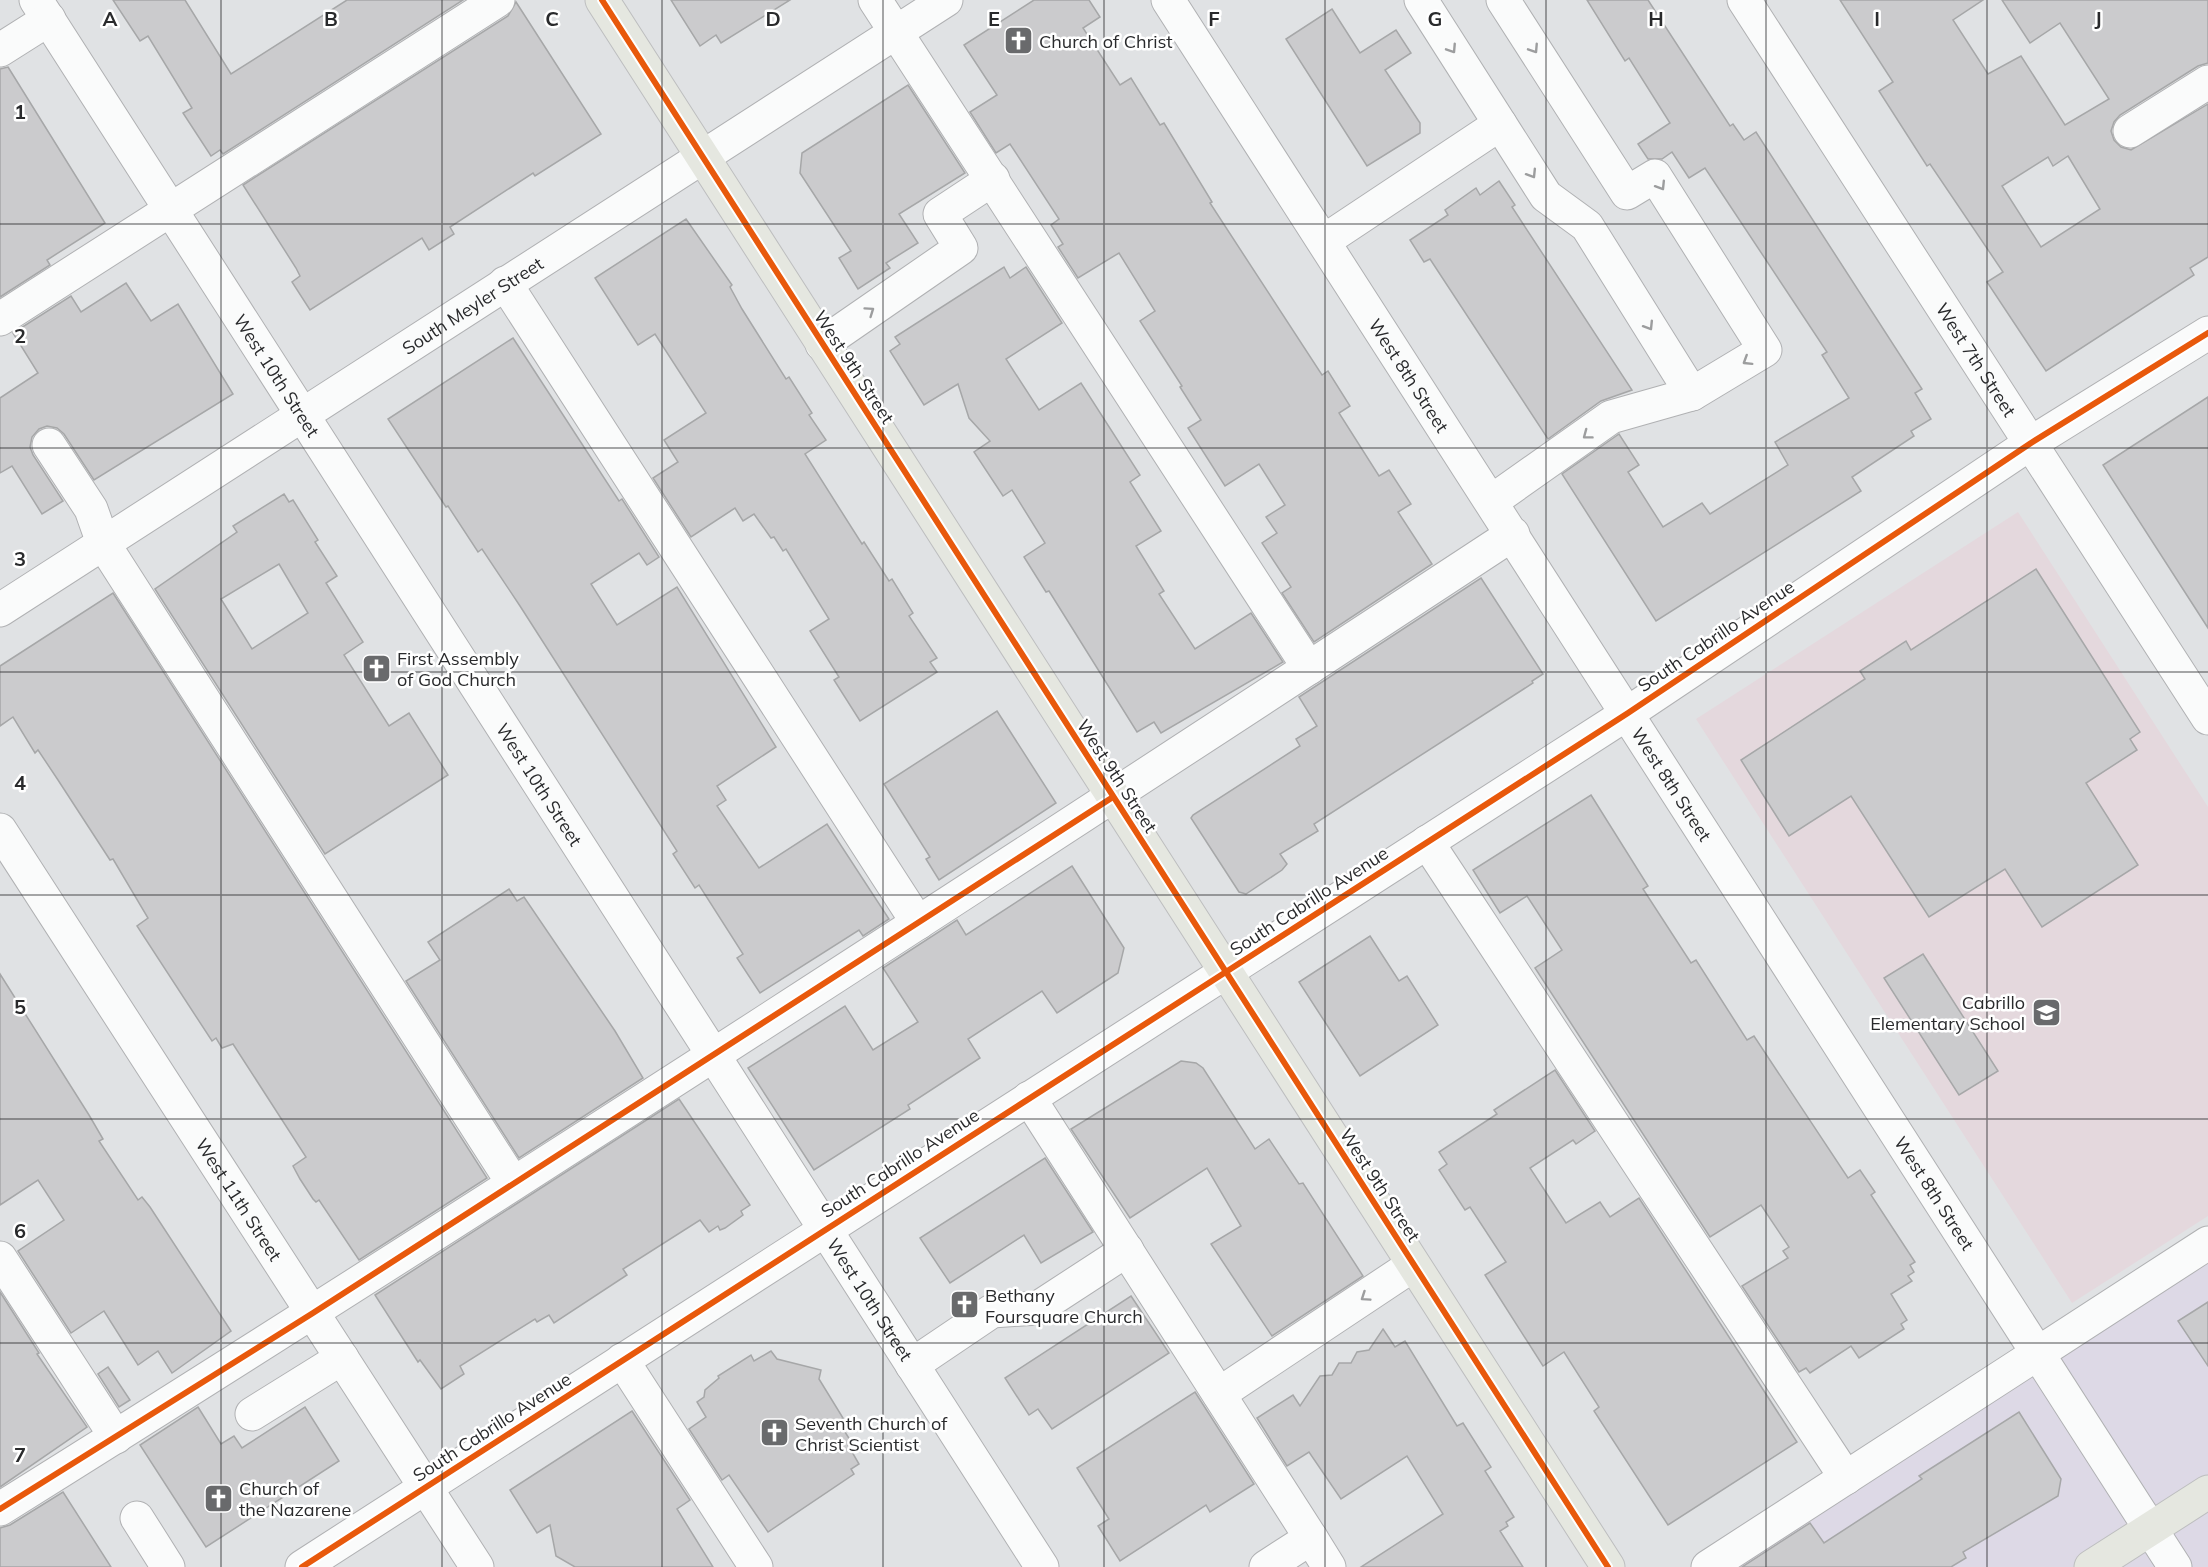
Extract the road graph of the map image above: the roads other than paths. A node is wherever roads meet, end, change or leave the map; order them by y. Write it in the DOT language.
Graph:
graph roads {
  1 [pos="498,0"];
  2 [pos="602,0"];
  3 [pos="875,0"];
  4 [pos="946,0"];
  5 [pos="1168,0"];
  6 [pos="1421,0"];
  7 [pos="1503,0"];
  8 [pos="1744,0"];
  9 [pos="42,9"];
  10 [pos="897,31"];
  11 [pos="0,50"];
  12 [pos="2208,82"];
  13 [pos="1500,124"];
  14 [pos="2130,131"];
  15 [pos="701,156"];
  16 [pos="993,179"];
  17 [pos="172,208"];
  18 [pos="1324,241"];
  19 [pos="505,283"];
  20 [pos="0,319"];
  21 [pos="2208,333"];
  22 [pos="822,344"];
  23 [pos="1692,394"];
  24 [pos="301,414"];
  25 [pos="2031,444"];
  26 [pos="49,445"];
  27 [pos="1492,501"];
  28 [pos="1513,534"];
  29 [pos="103,543"];
  30 [pos="0,610"];
  31 [pos="1309,668"];
  32 [pos="1628,713"];
  33 [pos="2208,718"];
  34 [pos="1113,797"];
  35 [pos="0,830"];
  36 [pos="1428,843"];
  37 [pos="918,923"];
  38 [pos="1226,973"];
  39 [pos="712,1055"];
  40 [pos="1029,1098"];
  41 [pos="513,1183"];
  42 [pos="824,1229"];
  43 [pos="2208,1243"];
  44 [pos="1127,1251"];
  45 [pos="0,1258"];
  46 [pos="1413,1265"];
  47 [pos="313,1313"];
  48 [pos="2038,1354"];
  49 [pos="342,1358"];
  50 [pos="622,1360"];
  51 [pos="912,1365"];
  52 [pos="1219,1394"];
  53 [pos="252,1414"];
  54 [pos="116,1437"];
  55 [pos="1846,1478"];
  56 [pos="426,1487"];
  57 [pos="2208,1492"];
  58 [pos="0,1509"];
  59 [pos="137,1518"];
  60 [pos="2151,1530"];
  61 [pos="1311,1538"];
  62 [pos="168,1567"];
  63 [pos="303,1567"];
  64 [pos="477,1567"];
  65 [pos="756,1567"];
  66 [pos="1042,1567"];
  67 [pos="1266,1567"];
  68 [pos="1329,1567"];
  69 [pos="1608,1567"];
  70 [pos="1708,1567"];
  71 [pos="2091,1567"];
  72 [pos="2175,1567"];
  1 -- 17 [label="street"];
  2 -- 15 [label="main road, West 9th Street"];
  3 -- 10 [label="street"];
  4 -- 10 [label="street, South Meyler Street"];
  5 -- 18 [label="street, West 8th Street"];
  6 -- 13 [label="street, one-way"];
  7 -- 23 [label="street, one-way"];
  8 -- 25 [label="street, West 7th Street"];
  9 -- 11 [label="street"];
  9 -- 17 [label="street, West 10th Street"];
  10 -- 15 [label="street, South Meyler Street"];
  10 -- 16 [label="street"];
  12 -- 14 [label="street"];
  13 -- 18 [label="street"];
  13 -- 23 [label="street, one-way"];
  15 -- 19 [label="street, South Meyler Street"];
  15 -- 22 [label="main road, West 9th Street"];
  22 -- 16 [label="street, one-way"];
  16 -- 31 [label="street"];
  17 -- 20 [label="street"];
  17 -- 24 [label="street, West 10th Street"];
  18 -- 27 [label="street, West 8th Street"];
  19 -- 24 [label="street, South Meyler Street"];
  19 -- 37 [label="street"];
  21 -- 25 [label="street, South Cabrillo Avenue"];
  22 -- 34 [label="main road, West 9th Street"];
  23 -- 27 [label="street, one-way"];
  24 -- 29 [label="street, South Meyler Street"];
  24 -- 39 [label="street, West 10th Street"];
  25 -- 32 [label="street, South Cabrillo Avenue"];
  25 -- 33 [label="street, West 7th Street"];
  26 -- 29 [label="street"];
  27 -- 28 [label="street, West 8th Street"];
  28 -- 31 [label="street"];
  28 -- 32 [label="street, West 8th Street"];
  29 -- 30 [label="street, South Meyler Street"];
  29 -- 41 [label="street"];
  31 -- 34 [label="street"];
  32 -- 36 [label="street, South Cabrillo Avenue"];
  32 -- 48 [label="street, West 8th Street"];
  34 -- 37 [label="street"];
  34 -- 38 [label="main road, West 9th Street"];
  35 -- 47 [label="street, West 11th Street"];
  36 -- 38 [label="street, South Cabrillo Avenue"];
  36 -- 55 [label="street"];
  37 -- 39 [label="street"];
  38 -- 40 [label="street, South Cabrillo Avenue"];
  38 -- 46 [label="main road, West 9th Street"];
  39 -- 41 [label="street"];
  39 -- 42 [label="street, West 10th Street"];
  40 -- 42 [label="street, South Cabrillo Avenue"];
  40 -- 44 [label="street"];
  41 -- 47 [label="street"];
  42 -- 50 [label="street, South Cabrillo Avenue"];
  42 -- 51 [label="street, West 10th Street"];
  43 -- 48 [label="street"];
  44 -- 51 [label="street"];
  44 -- 52 [label="street"];
  45 -- 54 [label="street"];
  46 -- 52 [label="street, one-way"];
  46 -- 69 [label="main road, West 9th Street"];
  47 -- 49 [label="street, West 11th Street"];
  47 -- 54 [label="street"];
  48 -- 55 [label="street"];
  48 -- 60 [label="street, West 8th Street"];
  49 -- 53 [label="street"];
  49 -- 56 [label="street, West 11th Street"];
  50 -- 56 [label="street, South Cabrillo Avenue"];
  50 -- 65 [label="street"];
  51 -- 66 [label="street, West 10th Street"];
  52 -- 61 [label="street"];
  54 -- 58 [label="street"];
  55 -- 70 [label="street"];
  56 -- 63 [label="street, South Cabrillo Avenue"];
  56 -- 64 [label="street, West 11th Street"];
  57 -- 60 [label="main road"];
  59 -- 62 [label="street"];
  60 -- 71 [label="main road"];
  60 -- 72 [label="street, West 8th Street"];
  61 -- 67 [label="street"];
  61 -- 68 [label="street"];
}
